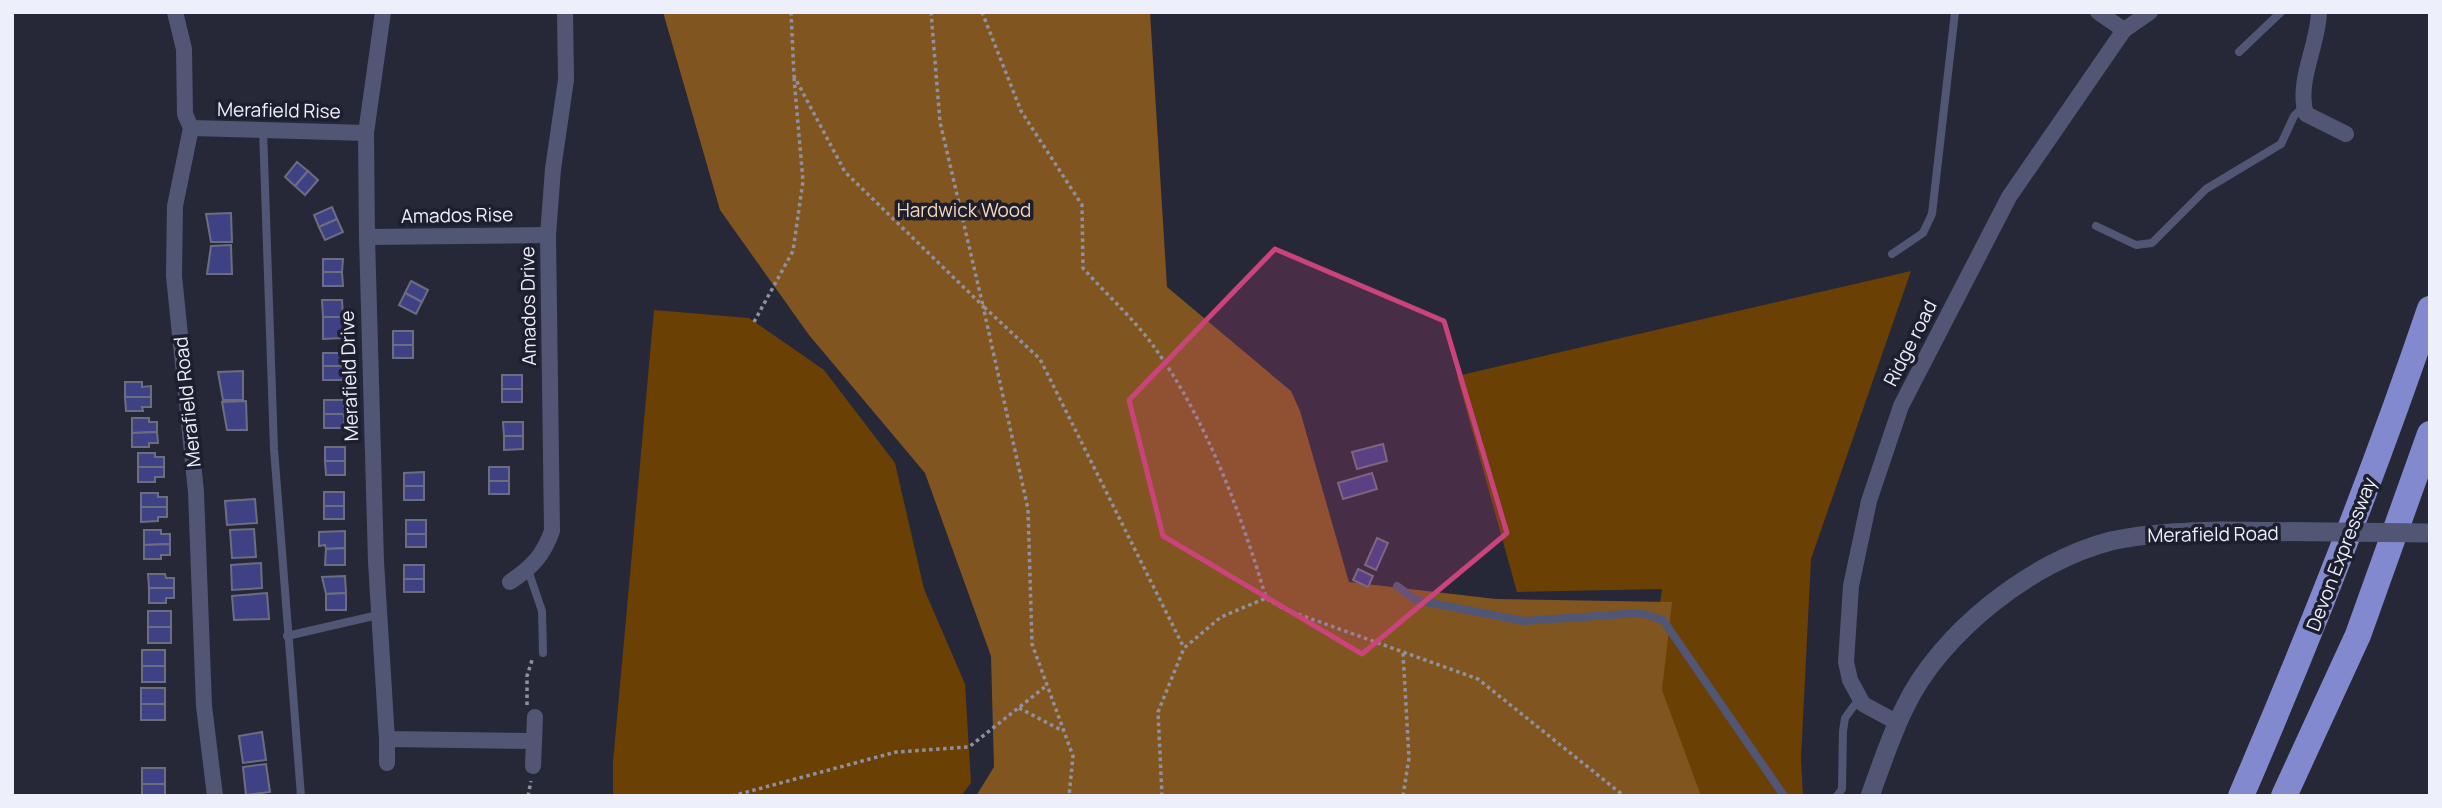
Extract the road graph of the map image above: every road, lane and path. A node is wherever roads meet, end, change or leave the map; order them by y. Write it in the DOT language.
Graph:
graph roads {
  1 [pos="175,12"];
  2 [pos="383,12"];
  3 [pos="565,12"];
  4 [pos="791,12"];
  5 [pos="931,12"];
  6 [pos="982,12"];
  7 [pos="1955,12"];
  8 [pos="2098,12"];
  9 [pos="2150,12"];
  10 [pos="2281,12"];
  11 [pos="2319,12"];
  12 [pos="2124,30"];
  13 [pos="2239,52"];
  14 [pos="793,76"];
  15 [pos="2304,106"];
  16 [pos="191,128"];
  17 [pos="263,130"];
  18 [pos="366,133"];
  19 [pos="2346,134"];
  20 [pos="2095,226"];
  21 [pos="548,235"];
  22 [pos="367,237"];
  23 [pos="1892,254"];
  24 [pos="983,306"];
  25 [pos="2430,309"];
  26 [pos="754,322"];
  27 [pos="2430,434"];
  28 [pos="2430,533"];
  29 [pos="528,570"];
  30 [pos="510,582"];
  31 [pos="1397,586"];
  32 [pos="1266,598"];
  33 [pos="378,615"];
  34 [pos="287,636"];
  35 [pos="1184,648"];
  36 [pos="542,653"];
  37 [pos="1404,653"];
  38 [pos="1046,686"];
  39 [pos="1859,699"];
  40 [pos="1019,708"];
  41 [pos="535,717"];
  42 [pos="1898,723"];
  43 [pos="1063,731"];
  44 [pos="387,739"];
  45 [pos="534,741"];
  46 [pos="387,763"];
  47 [pos="533,766"];
  48 [pos="215,796"];
  49 [pos="301,796"];
  50 [pos="732,796"];
  51 [pos="1069,796"];
  52 [pos="1162,796"];
  53 [pos="1403,796"];
  54 [pos="1624,796"];
  55 [pos="1784,796"];
  56 [pos="1838,796"];
  57 [pos="1870,796"];
  58 [pos="2241,796"];
  59 [pos="2284,796"];
  1 -- 16 [label="street, Merafield Road"];
  2 -- 18 [label="street, Merafield Drive"];
  3 -- 21 [label="street, Amados Drive"];
  4 -- 14 [label="path"];
  5 -- 24 [label="path"];
  6 -- 32 [label="path"];
  7 -- 23 [label="lane"];
  8 -- 12 [label="street"];
  9 -- 12 [label="street, Ridge road"];
  10 -- 13 [label="lane"];
  11 -- 15 [label="street"];
  12 -- 39 [label="street, Ridge road"];
  14 -- 24 [label="path"];
  14 -- 26 [label="path"];
  15 -- 19 [label="street"];
  15 -- 20 [label="lane"];
  16 -- 17 [label="street, Merafield Rise"];
  16 -- 48 [label="street, Merafield Road"];
  17 -- 18 [label="street, Merafield Rise"];
  17 -- 34 [label="lane"];
  18 -- 22 [label="street, Merafield Drive"];
  21 -- 22 [label="street, Amados Rise"];
  21 -- 29 [label="street, Amados Drive"];
  22 -- 33 [label="street, Merafield Drive"];
  24 -- 35 [label="path"];
  24 -- 38 [label="path"];
  25 -- 58 [label="highway, Devon Expressway"];
  27 -- 59 [label="highway"];
  28 -- 42 [label="street, Merafield Road, bridge"];
  29 -- 30 [label="street, Amados Drive"];
  29 -- 36 [label="lane"];
  31 -- 55 [label="lane"];
  32 -- 35 [label="path"];
  32 -- 37 [label="path"];
  33 -- 34 [label="lane"];
  33 -- 44 [label="street, Merafield Drive"];
  34 -- 49 [label="lane"];
  35 -- 52 [label="path"];
  37 -- 53 [label="path"];
  37 -- 54 [label="path"];
  38 -- 40 [label="path"];
  38 -- 43 [label="path"];
  39 -- 42 [label="street"];
  39 -- 56 [label="lane"];
  40 -- 43 [label="path"];
  40 -- 50 [label="path"];
  41 -- 45 [label="street"];
  42 -- 57 [label="street, Merafield Road"];
  43 -- 51 [label="path"];
  44 -- 45 [label="street"];
  44 -- 46 [label="street, Merafield Drive"];
  45 -- 47 [label="street"];
}
